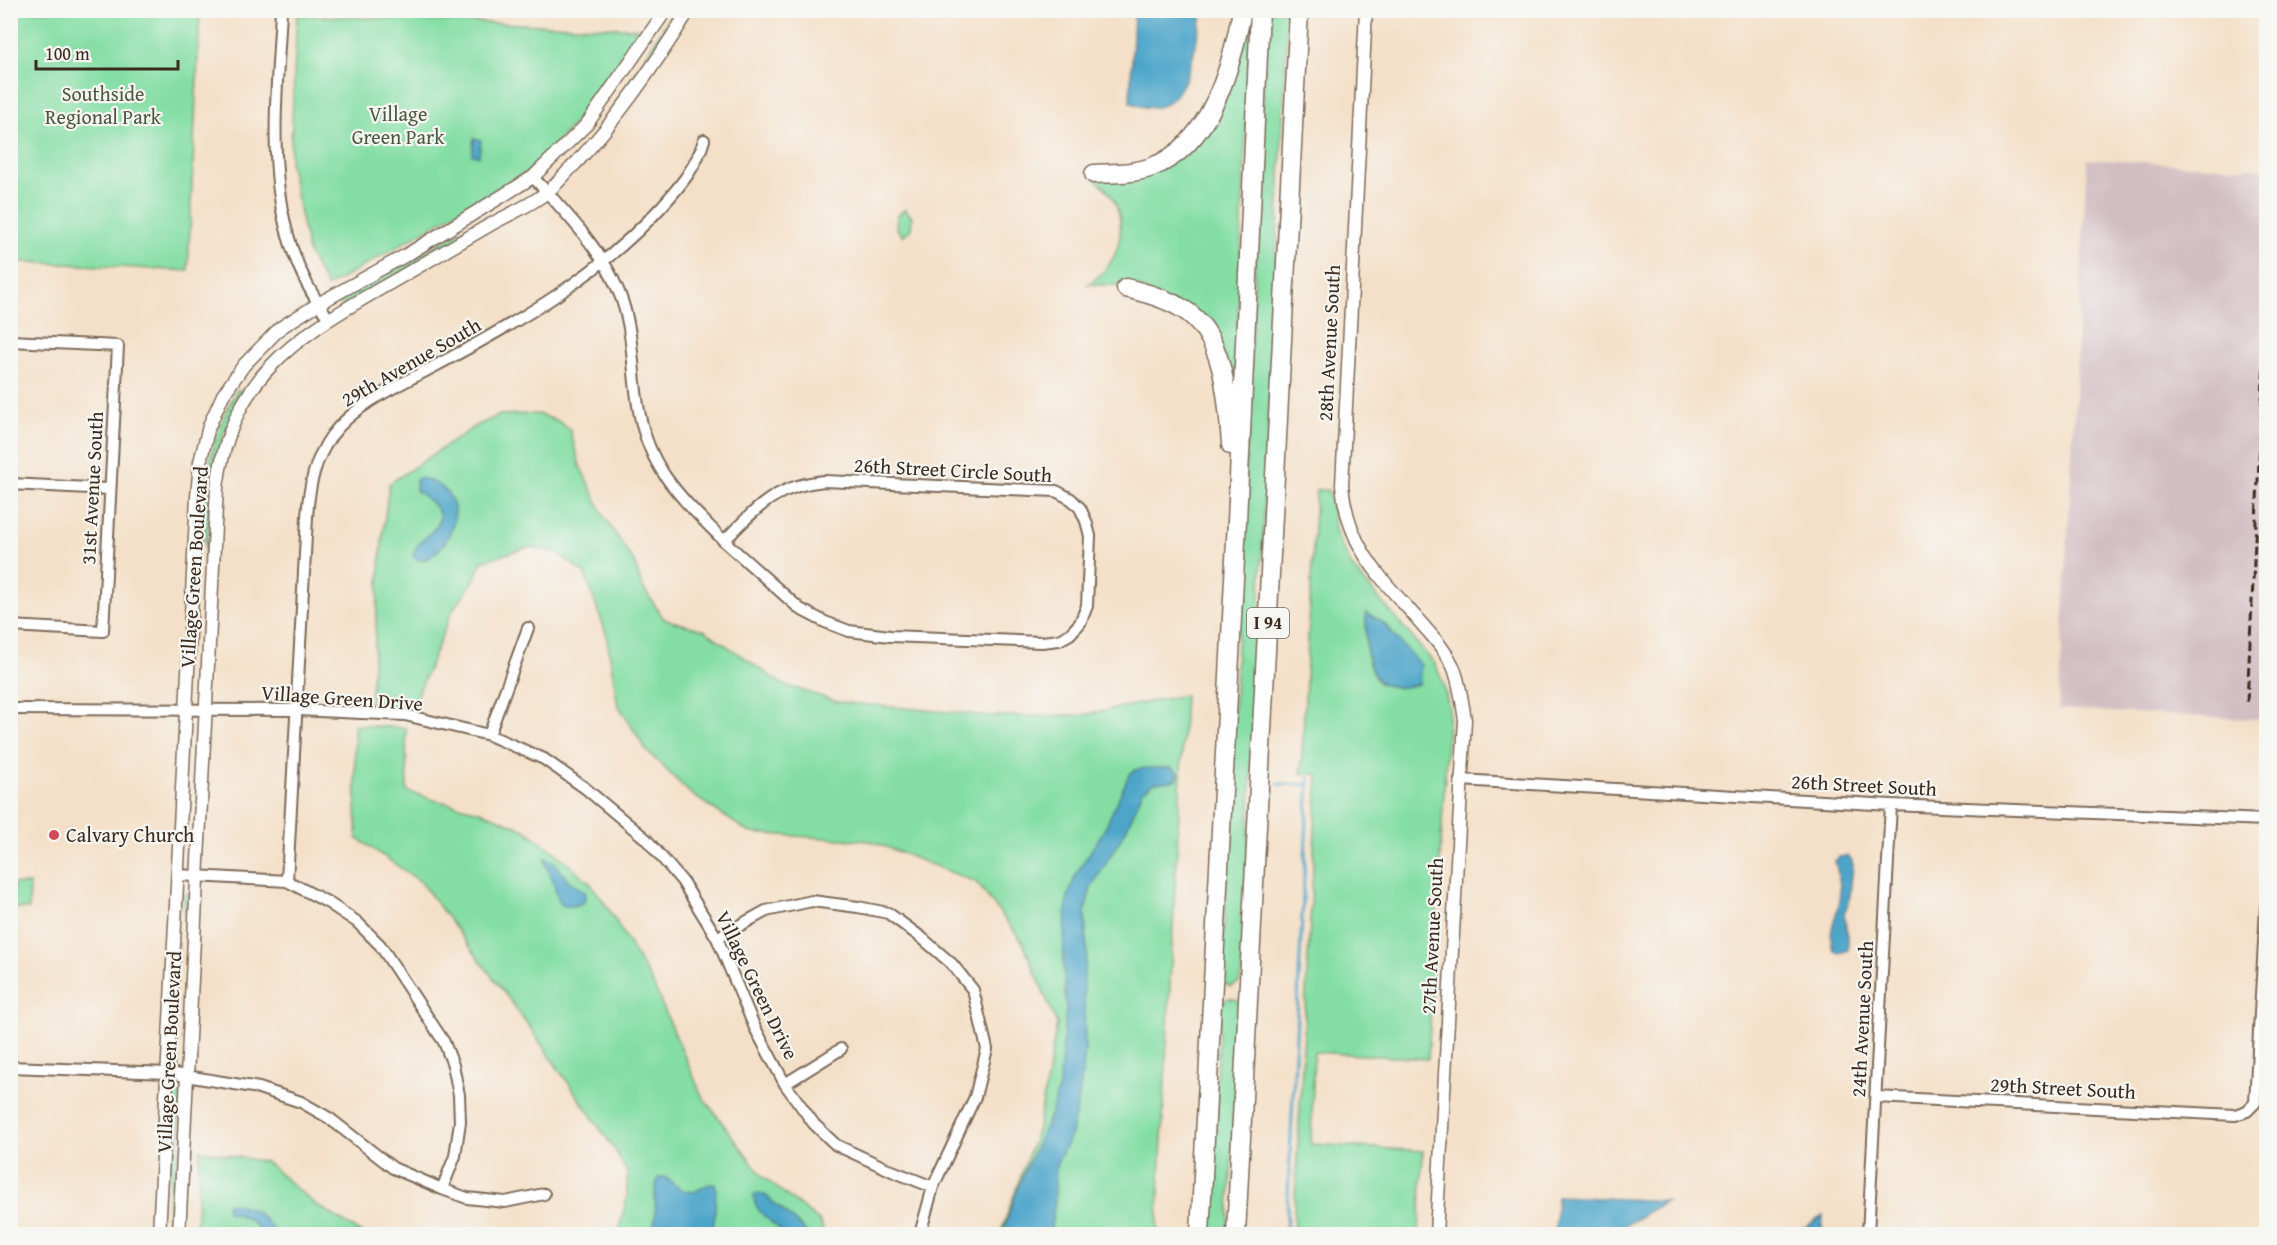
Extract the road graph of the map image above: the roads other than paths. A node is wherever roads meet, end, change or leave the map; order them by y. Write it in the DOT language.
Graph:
graph roads {
  1 [pos="281,10"];
  2 [pos="666,10"];
  3 [pos="689,10"];
  4 [pos="1242,10"];
  5 [pos="1260,10"];
  6 [pos="1299,10"];
  7 [pos="1366,10"];
  8 [pos="704,140"];
  9 [pos="1094,174"];
  10 [pos="533,177"];
  11 [pos="547,193"];
  12 [pos="603,261"];
  13 [pos="1126,288"];
  14 [pos="318,304"];
  15 [pos="329,319"];
  16 [pos="10,340"];
  17 [pos="10,484"];
  18 [pos="109,489"];
  19 [pos="1237,521"];
  20 [pos="724,541"];
  21 [pos="10,626"];
  22 [pos="528,628"];
  23 [pos="1441,645"];
  24 [pos="10,709"];
  25 [pos="185,709"];
  26 [pos="205,710"];
  27 [pos="297,710"];
  28 [pos="489,735"];
  29 [pos="1460,780"];
  30 [pos="1891,805"];
  31 [pos="2266,820"];
  32 [pos="177,875"];
  33 [pos="198,876"];
  34 [pos="287,881"];
  35 [pos="2266,907"];
  36 [pos="717,938"];
  37 [pos="2264,998"];
  38 [pos="841,1049"];
  39 [pos="10,1067"];
  40 [pos="168,1073"];
  41 [pos="187,1075"];
  42 [pos="785,1084"];
  43 [pos="1876,1097"];
  44 [pos="933,1187"];
  45 [pos="442,1190"];
  46 [pos="544,1194"];
  47 [pos="159,1234"];
  48 [pos="179,1234"];
  49 [pos="920,1234"];
  50 [pos="1200,1234"];
  51 [pos="1236,1234"];
  52 [pos="1436,1234"];
  53 [pos="1869,1234"];
  1 -- 14 [label="street"];
  2 -- 10 [label="street, Village Green Boulevard"];
  3 -- 11 [label="street, Village Green Boulevard"];
  4 -- 9 [label="highway"];
  5 -- 19 [label="highway, I 94"];
  6 -- 51 [label="highway, I 94"];
  7 -- 23 [label="street, 28th Avenue South"];
  8 -- 12 [label="street, 29th Avenue South"];
  10 -- 11 [label="street, 26th Street Circle South"];
  10 -- 14 [label="street, Village Green Boulevard"];
  11 -- 12 [label="street, 26th Street Circle South"];
  11 -- 15 [label="street, Village Green Boulevard"];
  12 -- 20 [label="street, 26th Street Circle South"];
  12 -- 27 [label="street, 29th Avenue South"];
  13 -- 19 [label="highway"];
  14 -- 15 [label="street"];
  14 -- 25 [label="street, Village Green Boulevard"];
  15 -- 26 [label="street, Village Green Boulevard"];
  16 -- 18 [label="street, 31st Avenue South"];
  17 -- 18 [label="street"];
  18 -- 21 [label="street, 31st Avenue South"];
  19 -- 50 [label="highway, I 94"];
  20 -- 20 [label="street, 26th Street Circle South"];
  22 -- 28 [label="street"];
  23 -- 29 [label="street, 27th Avenue South"];
  24 -- 25 [label="street, Village Green Drive"];
  25 -- 26 [label="street, Village Green Drive"];
  25 -- 32 [label="street, Village Green Boulevard"];
  26 -- 27 [label="street, Village Green Drive"];
  26 -- 33 [label="street, Village Green Boulevard"];
  27 -- 28 [label="street, Village Green Drive"];
  27 -- 34 [label="street, 29th Avenue South"];
  28 -- 36 [label="street, Village Green Drive"];
  29 -- 30 [label="street, 26th Street South"];
  29 -- 52 [label="street, 27th Avenue South"];
  30 -- 31 [label="street, 26th Street South"];
  30 -- 43 [label="street, 24th Avenue South"];
  32 -- 33 [label="street"];
  32 -- 40 [label="street, Village Green Boulevard"];
  33 -- 34 [label="street"];
  33 -- 41 [label="street, Village Green Boulevard"];
  34 -- 45 [label="street"];
  35 -- 37 [label="street"];
  36 -- 42 [label="street, Village Green Drive"];
  36 -- 44 [label="street"];
  37 -- 43 [label="street, 29th Street South"];
  38 -- 42 [label="street, Village Green Drive"];
  39 -- 40 [label="street"];
  40 -- 41 [label="street"];
  40 -- 47 [label="street, Village Green Boulevard"];
  41 -- 45 [label="street"];
  41 -- 48 [label="street, Village Green Boulevard"];
  42 -- 44 [label="street, Village Green Drive"];
  43 -- 53 [label="street, 24th Avenue South"];
  44 -- 49 [label="street"];
  45 -- 46 [label="street"];
}
